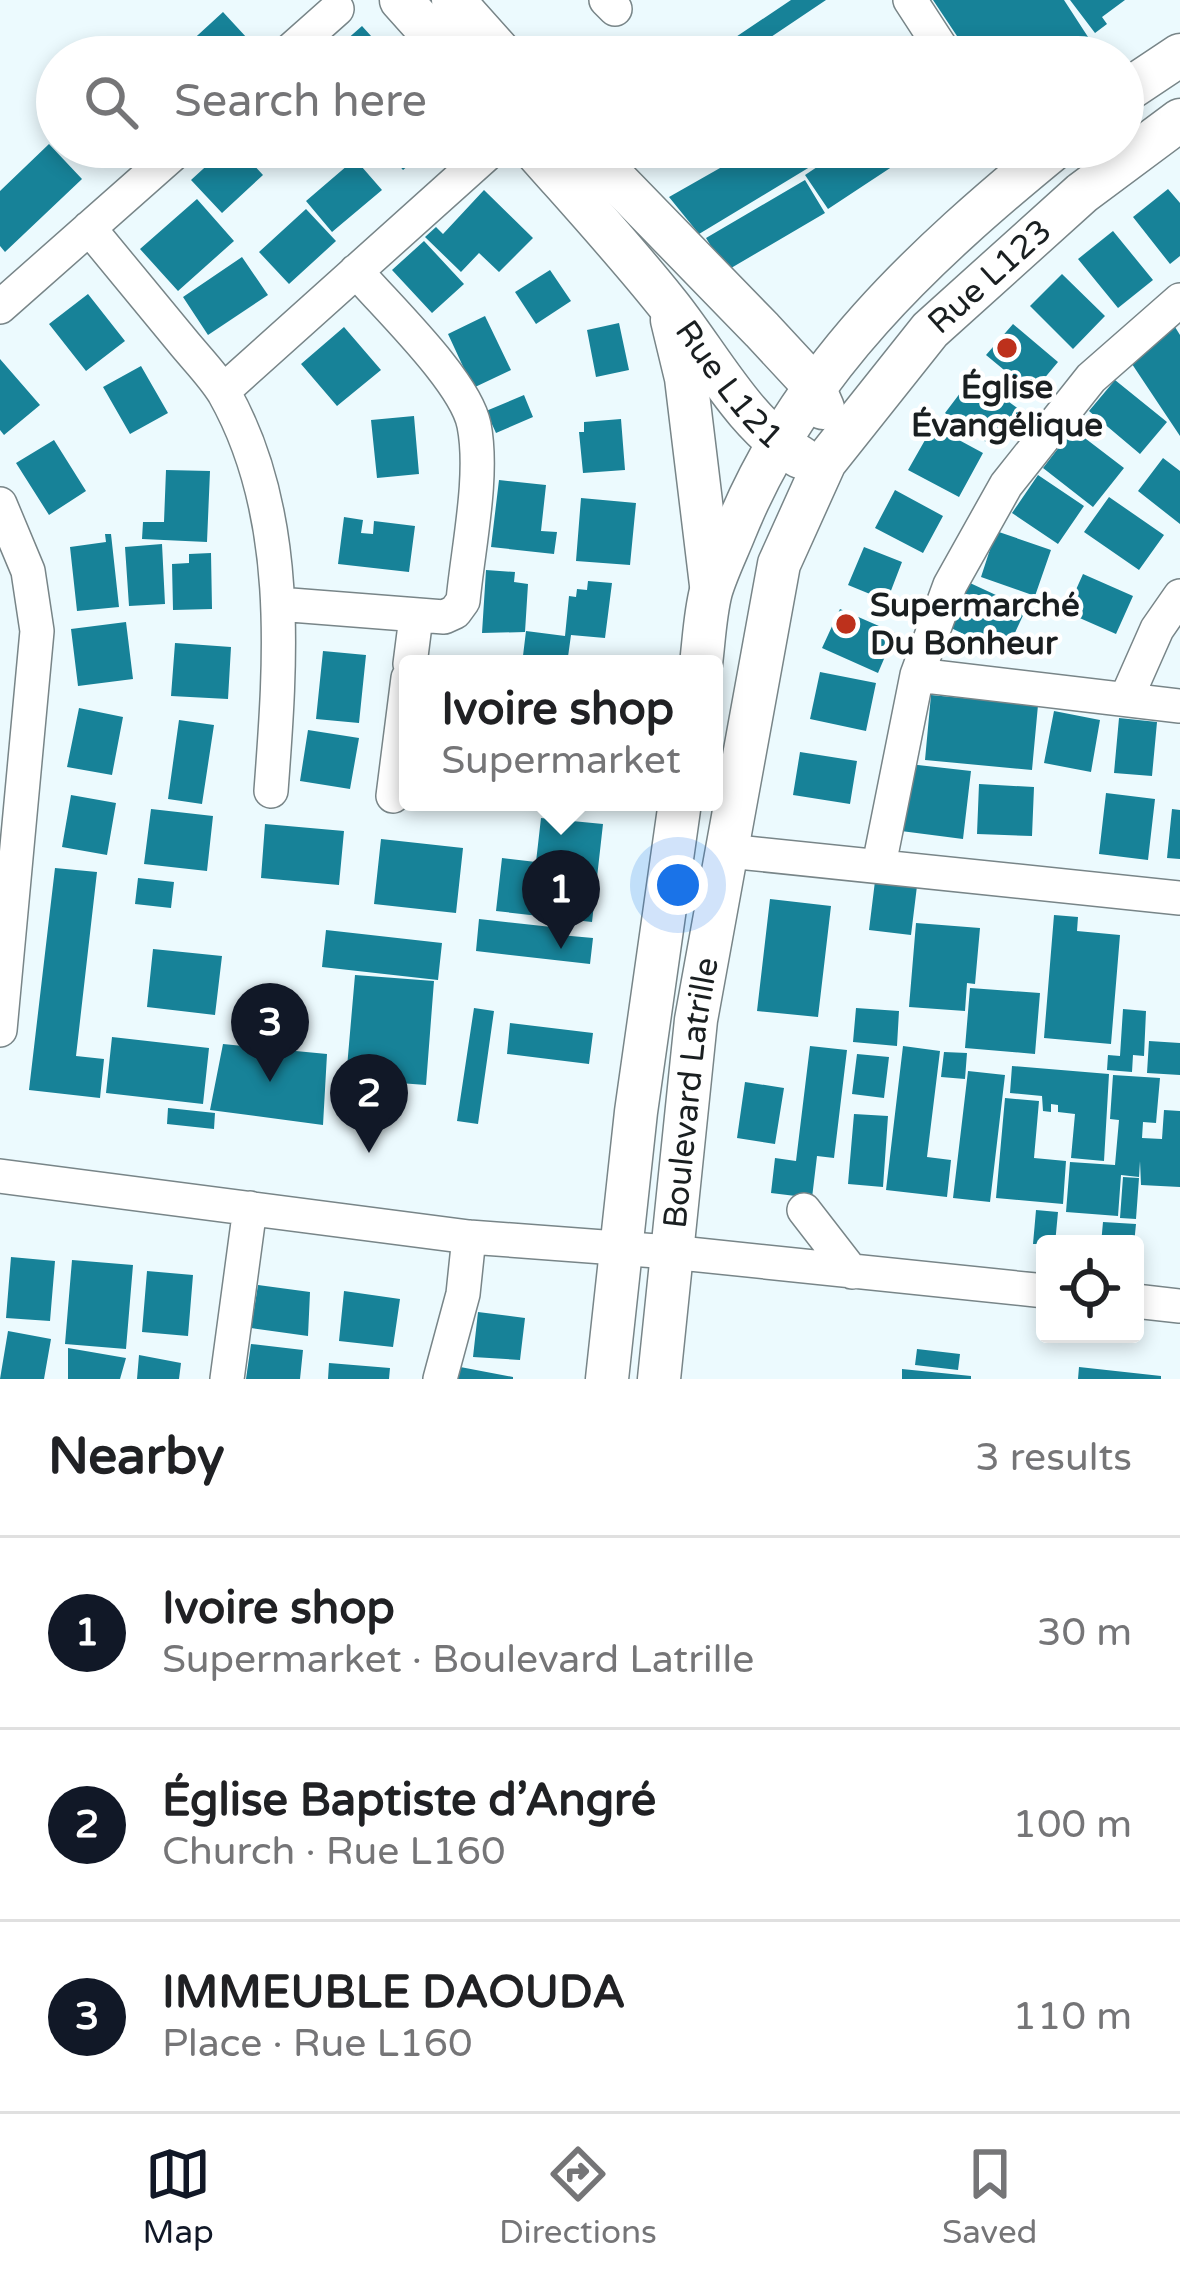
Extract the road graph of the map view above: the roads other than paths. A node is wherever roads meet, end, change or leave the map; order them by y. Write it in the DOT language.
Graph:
graph roads {
  1 [pos="401,0"];
  2 [pos="453,0"];
  3 [pos="910,0"];
  4 [pos="337,9"];
  5 [pos="307,36"];
  6 [pos="433,36"];
  7 [pos="485,36"];
  8 [pos="933,36"];
  9 [pos="1180,55"];
  10 [pos="1144,79"];
  11 [pos="1180,120"];
  12 [pos="1144,147"];
  13 [pos="157,168"];
  14 [pos="471,168"];
  15 [pos="550,168"];
  16 [pos="603,168"];
  17 [pos="1017,168"];
  18 [pos="1116,168"];
  19 [pos="89,228"];
  20 [pos="356,271"];
  21 [pos="1180,300"];
  22 [pos="666,302"];
  23 [pos="0,307"];
  24 [pos="813,386"];
  25 [pos="223,391"];
  26 [pos="776,444"];
  27 [pos="825,462"];
  28 [pos="0,504"];
  29 [pos="712,590"];
  30 [pos="1180,596"];
  31 [pos="278,604"];
  32 [pos="416,616"];
  33 [pos="411,655"];
  34 [pos="701,655"];
  35 [pos="917,675"];
  36 [pos="1126,699"];
  37 [pos="1180,706"];
  38 [pos="399,749"];
  39 [pos="271,791"];
  40 [pos="393,796"];
  41 [pos="679,811"];
  42 [pos="728,851"];
  43 [pos="879,865"];
  44 [pos="1180,898"];
  45 [pos="0,1030"];
  46 [pos="0,1176"];
  47 [pos="250,1208"];
  48 [pos="804,1210"];
  49 [pos="470,1237"];
  50 [pos="624,1250"];
  51 [pos="670,1252"];
  52 [pos="852,1272"];
  53 [pos="1036,1290"];
  54 [pos="1144,1302"];
  55 [pos="1180,1306"];
  56 [pos="227,1379"];
  57 [pos="440,1379"];
  58 [pos="607,1379"];
  59 [pos="659,1379"];
  1 -- 6 [label="main road"];
  2 -- 7 [label="main road"];
  3 -- 8 [label="street"];
  4 -- 5 [label="street"];
  9 -- 10 [label="main road"];
  11 -- 12 [label="main road, Rue L123"];
  13 -- 19 [label="street"];
  14 -- 20 [label="street"];
  15 -- 22 [label="main road, Rue L121"];
  16 -- 24 [label="main road, Rue L121"];
  17 -- 24 [label="main road, Rue L123"];
  18 -- 27 [label="main road, Rue L123"];
  19 -- 23 [label="street"];
  19 -- 25 [label="street"];
  20 -- 25 [label="street"];
  20 -- 32 [label="street"];
  21 -- 35 [label="street"];
  22 -- 26 [label="main road, Rue L121"];
  22 -- 29 [label="main road"];
  24 -- 26 [label="main road"];
  24 -- 27 [label="main road, Rue L121"];
  25 -- 31 [label="street"];
  26 -- 27 [label="main road, Rue L121"];
  26 -- 29 [label="main road"];
  27 -- 42 [label="main road, Boulevard Latrille"];
  28 -- 45 [label="street"];
  29 -- 34 [label="main road"];
  30 -- 36 [label="street"];
  31 -- 32 [label="street"];
  31 -- 39 [label="street"];
  32 -- 33 [label="street"];
  35 -- 36 [label="street"];
  35 -- 43 [label="street"];
  36 -- 37 [label="street"];
  38 -- 40 [label="street"];
  41 -- 50 [label="main road, Boulevard Latrille"];
  42 -- 43 [label="street"];
  42 -- 51 [label="main road, Boulevard Latrille"];
  43 -- 44 [label="street"];
  46 -- 47 [label="street"];
  47 -- 49 [label="street"];
  47 -- 56 [label="street"];
  48 -- 52 [label="street"];
  49 -- 50 [label="street"];
  49 -- 57 [label="street"];
  50 -- 51 [label="street"];
  50 -- 58 [label="main road, Boulevard Latrille"];
  51 -- 52 [label="street"];
  51 -- 59 [label="main road, Boulevard Latrille"];
  52 -- 53 [label="street"];
  54 -- 55 [label="street"];
}
